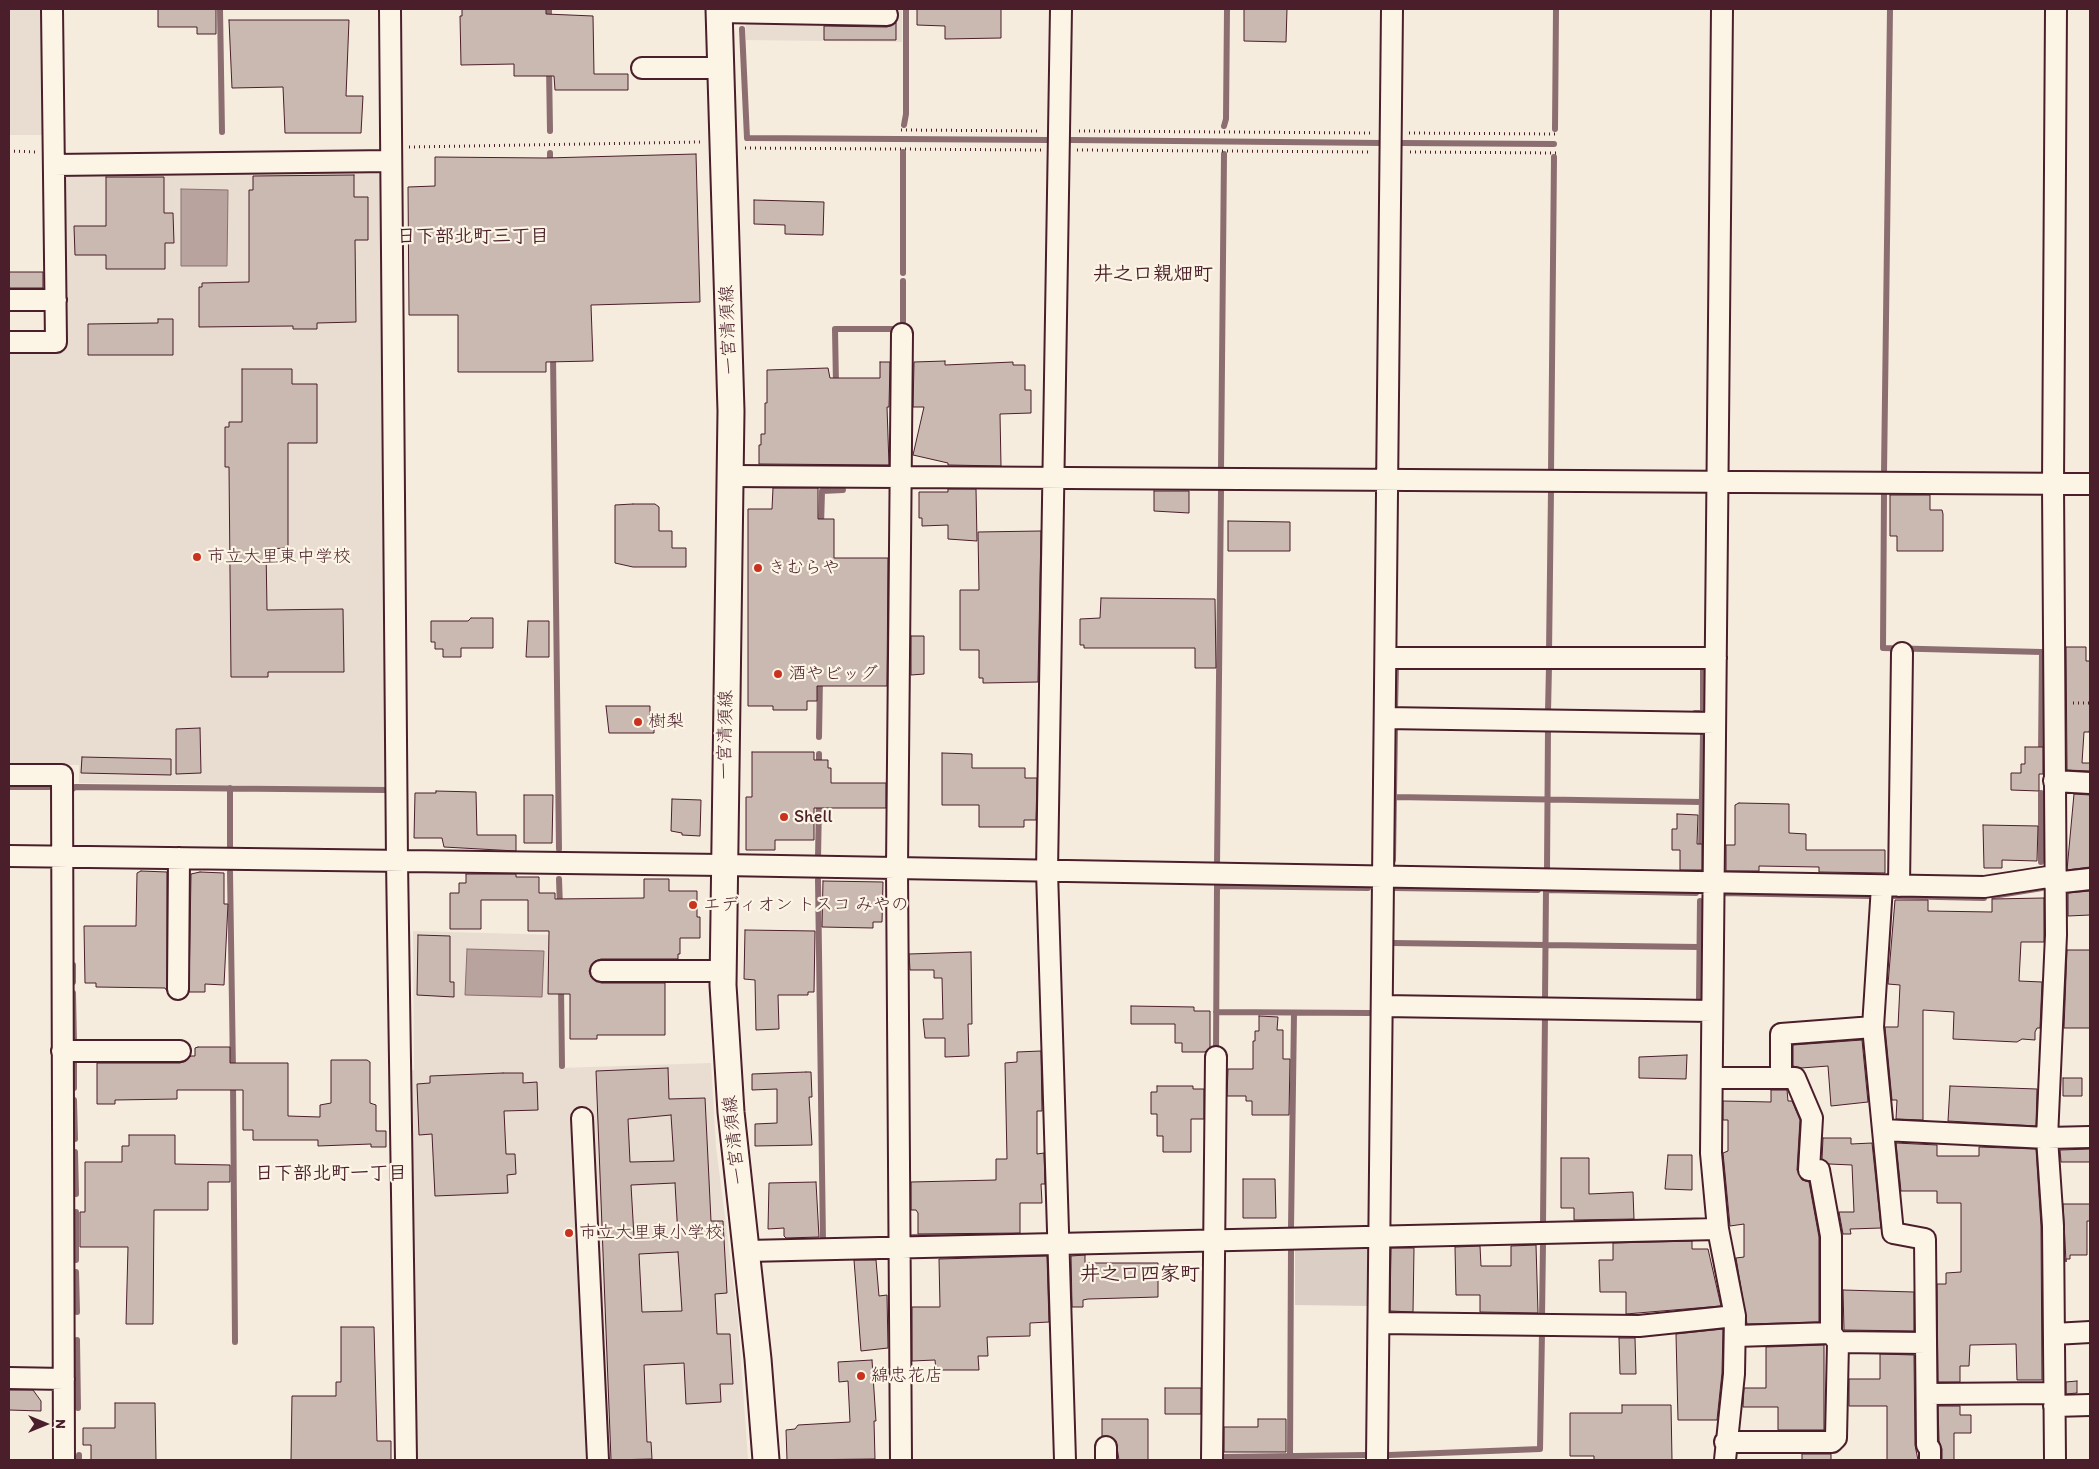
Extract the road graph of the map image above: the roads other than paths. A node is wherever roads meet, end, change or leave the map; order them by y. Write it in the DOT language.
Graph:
graph roads {
  1 [pos="52,9"];
  2 [pos="390,9"];
  3 [pos="1061,9"];
  4 [pos="1392,9"];
  5 [pos="1722,9"];
  6 [pos="2056,9"];
  7 [pos="719,11"];
  8 [pos="886,15"];
  9 [pos="642,68"];
  10 [pos="721,68"];
  11 [pos="391,154"];
  12 [pos="54,160"];
  13 [pos="9,300"];
  14 [pos="56,300"];
  15 [pos="902,334"];
  16 [pos="9,342"];
  17 [pos="730,476"];
  18 [pos="901,477"];
  19 [pos="1054,478"];
  20 [pos="1388,480"];
  21 [pos="1718,482"];
  22 [pos="2054,484"];
  23 [pos="2090,484"];
  24 [pos="1902,653"];
  25 [pos="1386,658"];
  26 [pos="1716,658"];
  27 [pos="1385,718"];
  28 [pos="1716,723"];
  29 [pos="9,774"];
  30 [pos="2054,781"];
  31 [pos="2090,783"];
  32 [pos="9,856"];
  33 [pos="61,857"];
  34 [pos="179,858"];
  35 [pos="397,861"];
  36 [pos="723,865"];
  37 [pos="897,868"];
  38 [pos="1047,871"];
  39 [pos="1384,877"];
  40 [pos="2090,879"];
  41 [pos="2054,880"];
  42 [pos="1714,884"];
  43 [pos="1891,886"];
  44 [pos="601,971"];
  45 [pos="723,971"];
  46 [pos="178,989"];
  47 [pos="1382,1006"];
  48 [pos="1712,1011"];
  49 [pos="1873,1027"];
  50 [pos="62,1051"];
  51 [pos="180,1051"];
  52 [pos="1216,1057"];
  53 [pos="1712,1078"];
  54 [pos="1781,1078"];
  55 [pos="582,1118"];
  56 [pos="1883,1130"];
  57 [pos="2047,1138"];
  58 [pos="2090,1138"];
  59 [pos="1718,1229"];
  60 [pos="1380,1237"];
  61 [pos="1214,1241"];
  62 [pos="1058,1244"];
  63 [pos="901,1248"];
  64 [pos="747,1251"];
  65 [pos="1379,1323"];
  66 [pos="1736,1326"];
  67 [pos="2090,1332"];
  68 [pos="2054,1334"];
  69 [pos="1835,1338"];
  70 [pos="1926,1343"];
  71 [pos="9,1378"];
  72 [pos="64,1379"];
  73 [pos="1927,1394"];
  74 [pos="2054,1400"];
  75 [pos="2090,1405"];
  76 [pos="1725,1451"];
  77 [pos="64,1460"];
  78 [pos="406,1460"];
  79 [pos="598,1460"];
  80 [pos="766,1460"];
  81 [pos="901,1460"];
  82 [pos="1065,1460"];
  83 [pos="1212,1460"];
  84 [pos="1378,1460"];
  85 [pos="1930,1460"];
  86 [pos="2055,1460"];
  1 -- 12 [label="street"];
  2 -- 11 [label="street"];
  3 -- 19 [label="street"];
  4 -- 20 [label="street"];
  5 -- 21 [label="street"];
  6 -- 22 [label="street"];
  7 -- 8 [label="street"];
  7 -- 10 [label="main road, 一宮清須線"];
  9 -- 10 [label="street"];
  10 -- 17 [label="main road, 一宮清須線"];
  11 -- 12 [label="street"];
  11 -- 35 [label="street"];
  12 -- 14 [label="street"];
  13 -- 14 [label="street"];
  14 -- 16 [label="street"];
  15 -- 18 [label="street"];
  17 -- 18 [label="street"];
  17 -- 36 [label="main road, 一宮清須線"];
  18 -- 19 [label="street"];
  18 -- 37 [label="street"];
  19 -- 20 [label="street"];
  19 -- 38 [label="street"];
  20 -- 21 [label="street"];
  20 -- 25 [label="street"];
  21 -- 22 [label="street"];
  21 -- 26 [label="street"];
  22 -- 23 [label="street"];
  22 -- 30 [label="street"];
  24 -- 43 [label="street"];
  25 -- 26 [label="street"];
  25 -- 27 [label="street"];
  26 -- 28 [label="street"];
  27 -- 28 [label="street"];
  27 -- 39 [label="street"];
  28 -- 42 [label="street"];
  29 -- 33 [label="street"];
  30 -- 31 [label="street"];
  30 -- 41 [label="street"];
  32 -- 33 [label="street"];
  33 -- 34 [label="street"];
  33 -- 50 [label="street"];
  34 -- 35 [label="street"];
  34 -- 46 [label="street"];
  35 -- 36 [label="street"];
  35 -- 78 [label="street"];
  36 -- 37 [label="street"];
  36 -- 45 [label="main road, 一宮清須線"];
  37 -- 38 [label="street"];
  37 -- 63 [label="street"];
  38 -- 39 [label="street"];
  38 -- 62 [label="street"];
  39 -- 42 [label="street"];
  39 -- 47 [label="street"];
  40 -- 41 [label="street"];
  41 -- 43 [label="street"];
  41 -- 57 [label="street"];
  42 -- 43 [label="street"];
  42 -- 48 [label="street"];
  43 -- 49 [label="street"];
  44 -- 45 [label="street"];
  45 -- 64 [label="main road, 一宮清須線"];
  47 -- 48 [label="street"];
  47 -- 60 [label="street"];
  48 -- 53 [label="street"];
  49 -- 54 [label="street"];
  49 -- 56 [label="street"];
  50 -- 51 [label="street"];
  50 -- 72 [label="street"];
  52 -- 61 [label="street"];
  53 -- 54 [label="street"];
  53 -- 59 [label="street"];
  54 -- 69 [label="street"];
  55 -- 79 [label="street"];
  56 -- 57 [label="street"];
  56 -- 70 [label="street"];
  57 -- 58 [label="street"];
  57 -- 68 [label="street"];
  59 -- 60 [label="street"];
  59 -- 66 [label="street"];
  60 -- 61 [label="street"];
  60 -- 65 [label="street"];
  61 -- 62 [label="street"];
  61 -- 83 [label="street"];
  62 -- 63 [label="street"];
  62 -- 82 [label="street"];
  63 -- 64 [label="street"];
  63 -- 81 [label="street"];
  64 -- 80 [label="main road, 一宮清須線"];
  65 -- 66 [label="street"];
  65 -- 84 [label="street"];
  66 -- 69 [label="street"];
  66 -- 76 [label="street"];
  67 -- 68 [label="street"];
  68 -- 74 [label="street"];
  69 -- 70 [label="street"];
  69 -- 76 [label="street"];
  70 -- 73 [label="street"];
  71 -- 72 [label="street"];
  72 -- 77 [label="street"];
  73 -- 74 [label="street"];
  73 -- 85 [label="street"];
  74 -- 75 [label="street"];
  74 -- 86 [label="street"];
}
